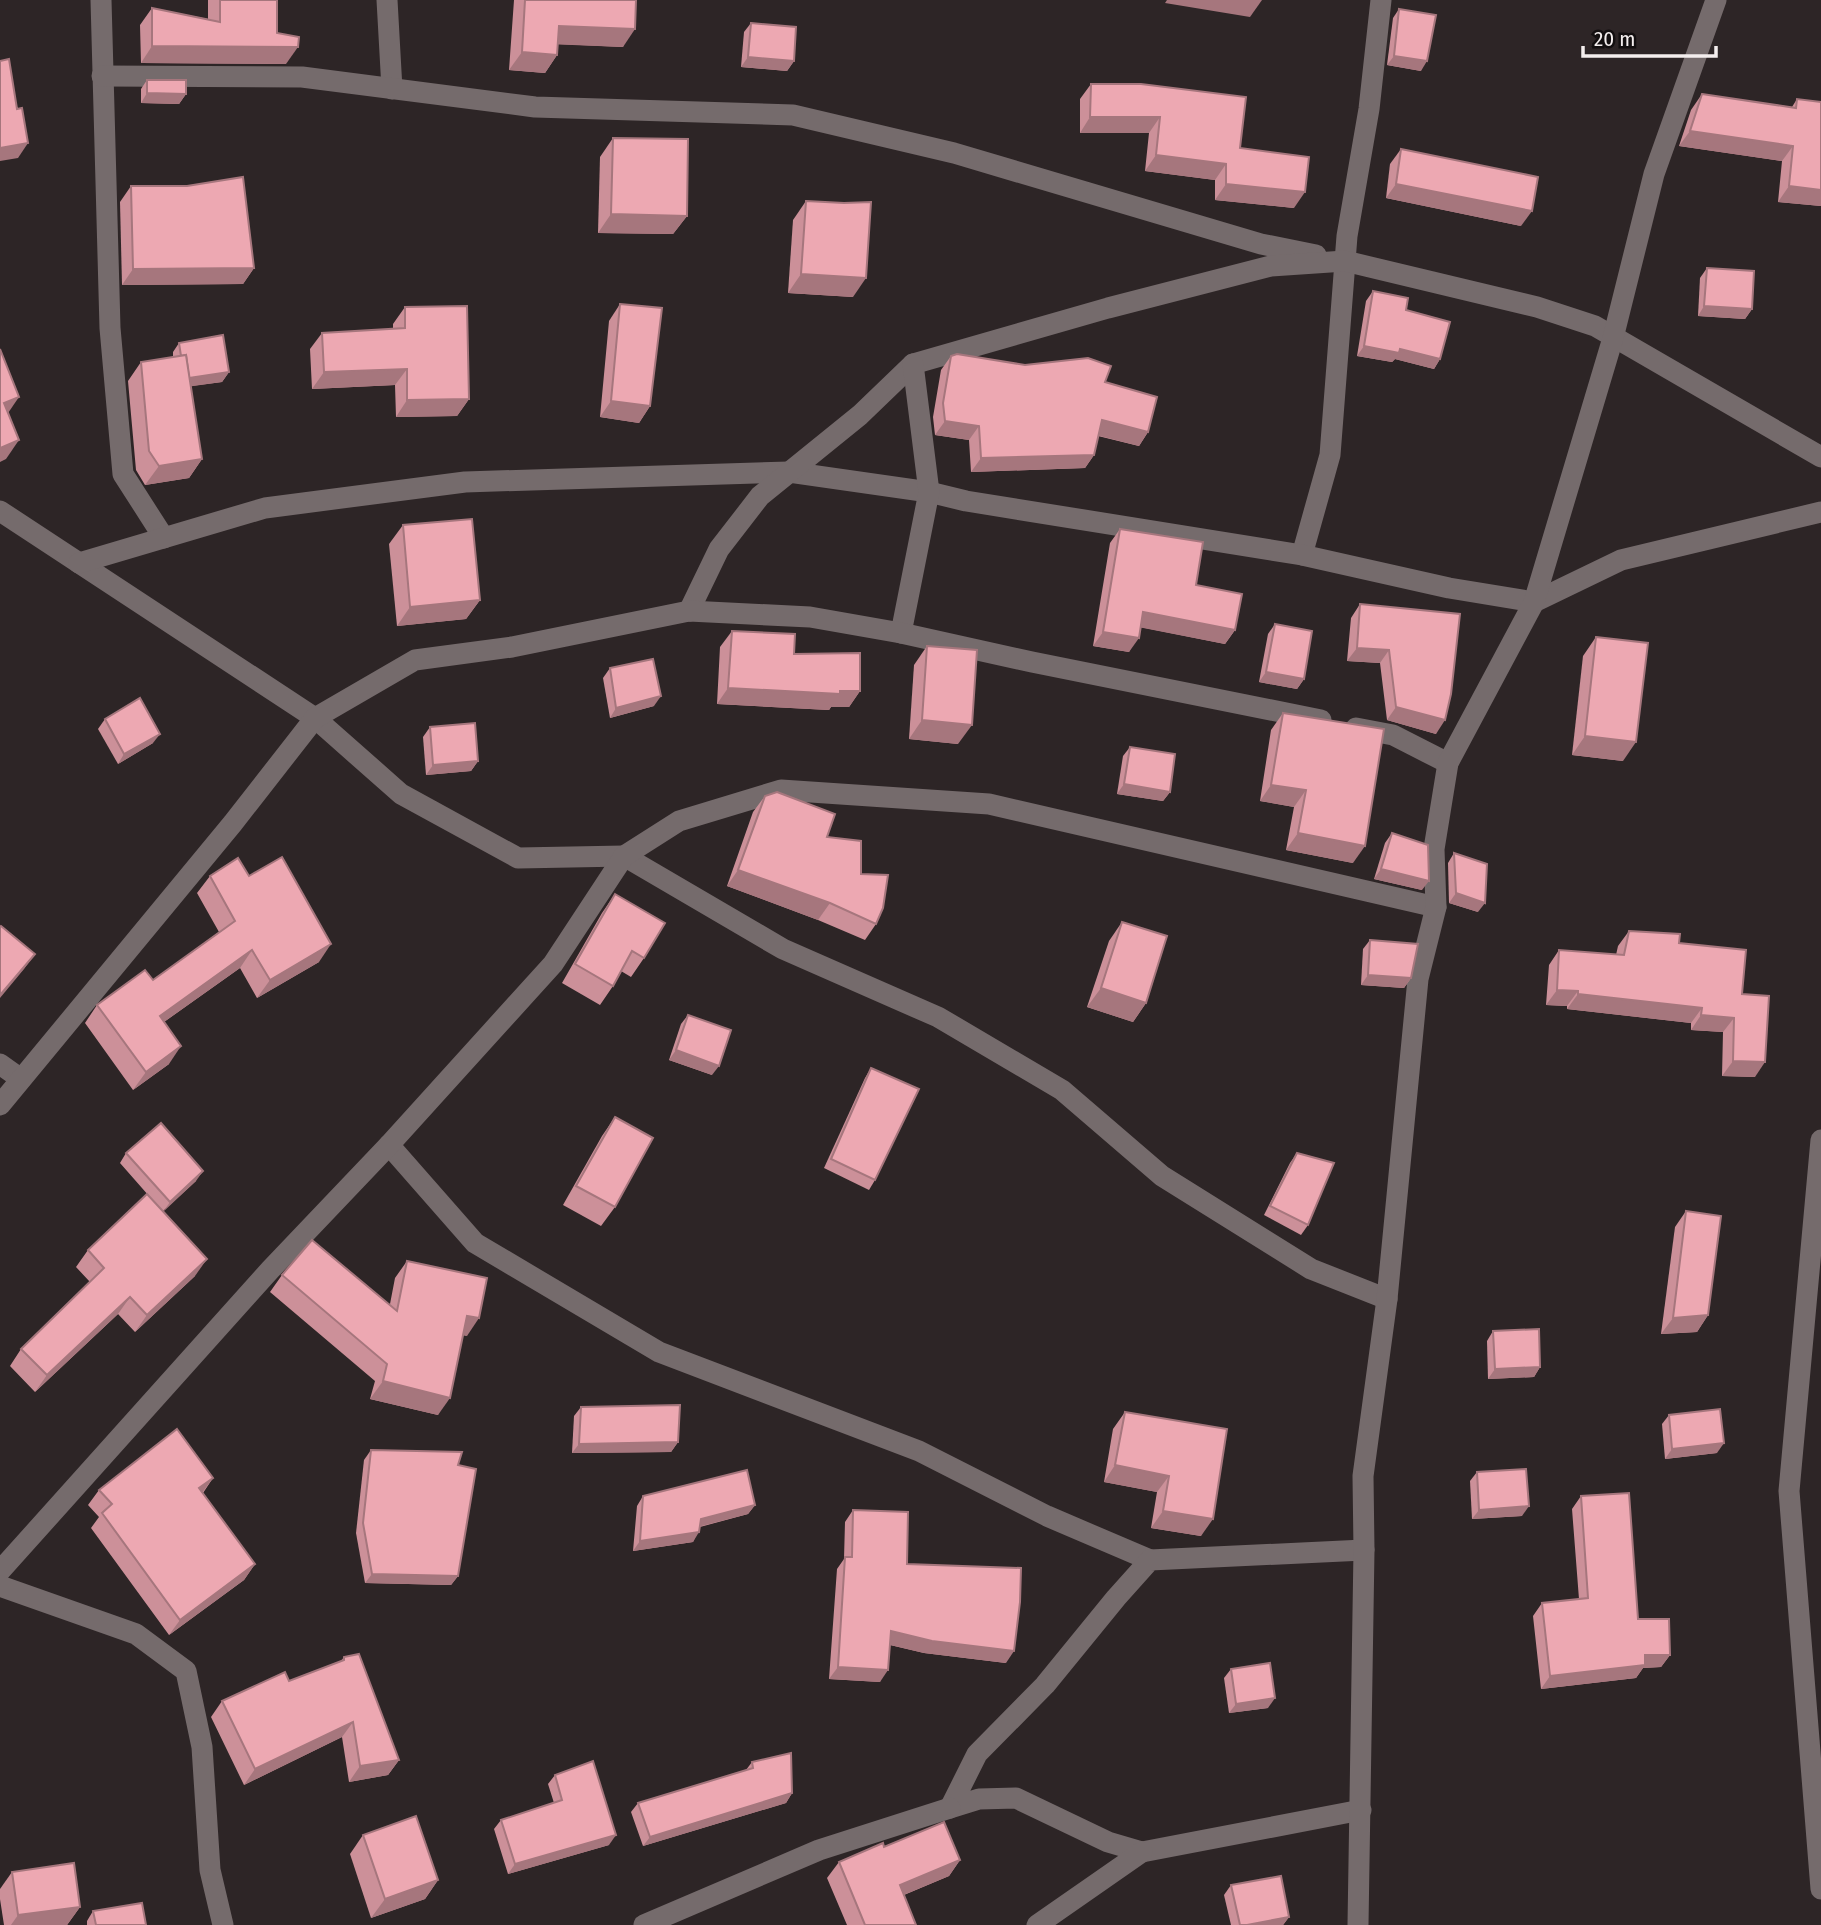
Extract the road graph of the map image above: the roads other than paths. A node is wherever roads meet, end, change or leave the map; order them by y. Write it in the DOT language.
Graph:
graph roads {
  1 [pos="100,0"];
  2 [pos="387,0"];
  3 [pos="1381,0"];
  4 [pos="1716,0"];
  5 [pos="102,76"];
  6 [pos="392,89"];
  7 [pos="1345,261"];
  8 [pos="1613,338"];
  9 [pos="913,363"];
  10 [pos="1821,457"];
  11 [pos="789,472"];
  12 [pos="929,492"];
  13 [pos="0,511"];
  14 [pos="1821,512"];
  15 [pos="164,538"];
  16 [pos="1302,555"];
  17 [pos="79,563"];
  18 [pos="1534,602"];
  19 [pos="689,611"];
  20 [pos="901,633"];
  21 [pos="316,718"];
  22 [pos="1448,763"];
  23 [pos="624,856"];
  24 [pos="1436,907"];
  25 [pos="0,1064"];
  26 [pos="21,1079"];
  27 [pos="0,1105"];
  28 [pos="1821,1140"];
  29 [pos="389,1145"];
  30 [pos="1387,1300"];
  31 [pos="1364,1550"];
  32 [pos="1150,1560"];
  33 [pos="0,1571"];
  34 [pos="0,1586"];
  35 [pos="950,1808"];
  36 [pos="1361,1810"];
  37 [pos="1142,1852"];
  38 [pos="1821,1889"];
  39 [pos="223,1925"];
  40 [pos="645,1925"];
  41 [pos="1037,1925"];
  42 [pos="1358,1925"];
  1 -- 5 [label="street"];
  2 -- 6 [label="street"];
  3 -- 7 [label="street"];
  4 -- 8 [label="street"];
  5 -- 6 [label="street"];
  5 -- 15 [label="street"];
  6 -- 7 [label="street"];
  7 -- 8 [label="street"];
  7 -- 9 [label="street"];
  7 -- 16 [label="street"];
  8 -- 10 [label="street"];
  8 -- 18 [label="street"];
  9 -- 11 [label="street"];
  9 -- 12 [label="street"];
  11 -- 12 [label="street"];
  11 -- 15 [label="street"];
  11 -- 19 [label="street"];
  12 -- 16 [label="street"];
  12 -- 20 [label="street"];
  13 -- 17 [label="street"];
  14 -- 18 [label="street"];
  15 -- 17 [label="street"];
  16 -- 18 [label="street"];
  17 -- 21 [label="street"];
  18 -- 22 [label="street"];
  19 -- 20 [label="street"];
  19 -- 21 [label="street"];
  20 -- 22 [label="street"];
  21 -- 23 [label="street"];
  21 -- 26 [label="street"];
  22 -- 24 [label="street"];
  23 -- 24 [label="street"];
  23 -- 29 [label="street"];
  23 -- 30 [label="street"];
  24 -- 30 [label="street"];
  25 -- 26 [label="street"];
  26 -- 27 [label="street"];
  28 -- 38 [label="street"];
  29 -- 32 [label="street"];
  29 -- 33 [label="street"];
  30 -- 31 [label="street"];
  31 -- 32 [label="street"];
  31 -- 36 [label="street"];
  32 -- 35 [label="street"];
  34 -- 39 [label="street"];
  35 -- 37 [label="street"];
  35 -- 40 [label="street"];
  36 -- 37 [label="street"];
  36 -- 42 [label="street"];
  37 -- 41 [label="street"];
}
